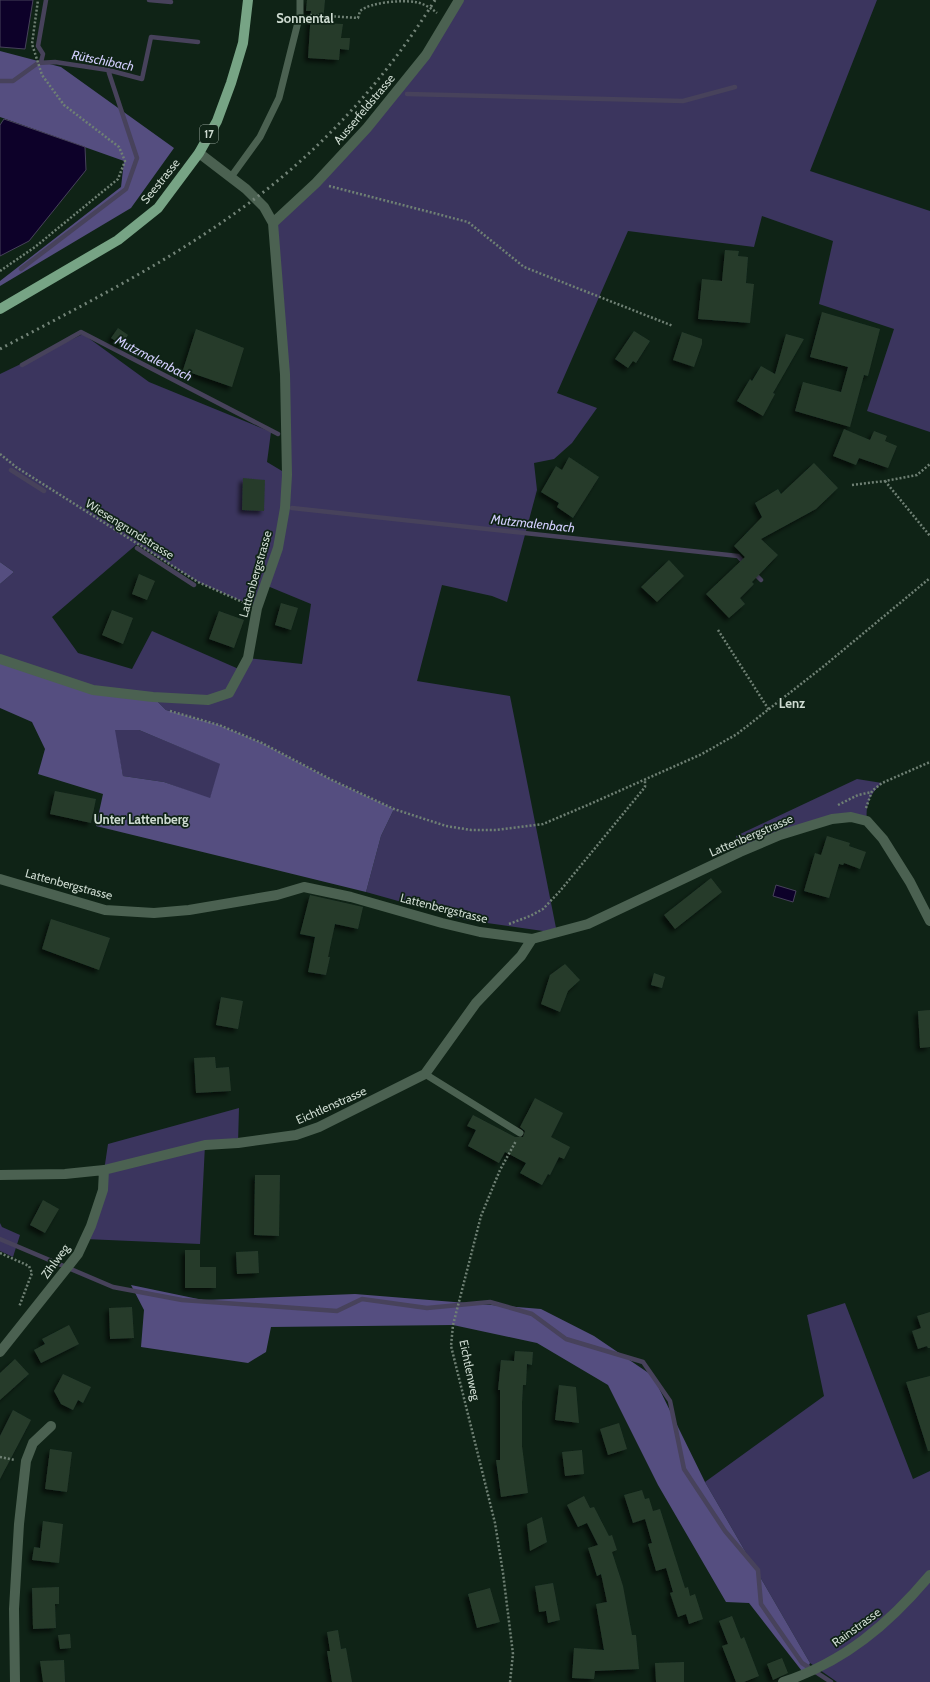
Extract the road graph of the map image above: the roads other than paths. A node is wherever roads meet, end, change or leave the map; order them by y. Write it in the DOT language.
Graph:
graph roads {
  1 [pos="248,0"];
  2 [pos="300,0"];
  3 [pos="459,0"];
  4 [pos="199,153"];
  5 [pos="231,177"];
  6 [pos="273,223"];
  7 [pos="0,309"];
  8 [pos="0,660"];
  9 [pos="0,879"];
  10 [pos="930,921"];
  11 [pos="532,939"];
  12 [pos="425,1074"];
  13 [pos="520,1134"];
  14 [pos="104,1170"];
  15 [pos="0,1175"];
  16 [pos="0,1352"];
  17 [pos="51,1426"];
  18 [pos="930,1575"];
  19 [pos="14,1682"];
  20 [pos="783,1682"];
  1 -- 4 [label="main road, Seestrasse / 17"];
  2 -- 5 [label="lane"];
  3 -- 6 [label="street, Ausserfeldstrasse"];
  4 -- 5 [label="street"];
  4 -- 7 [label="main road, Seestrasse / 17"];
  5 -- 6 [label="street"];
  6 -- 8 [label="street, Lattenbergstrasse"];
  9 -- 11 [label="street, Lattenbergstrasse"];
  10 -- 11 [label="street, Lattenbergstrasse"];
  11 -- 12 [label="street, Eichtlenstrasse"];
  12 -- 13 [label="lane"];
  12 -- 14 [label="street, Eichtlenstrasse"];
  14 -- 15 [label="street, Eichtlenstrasse"];
  14 -- 16 [label="street, Zihlweg"];
  17 -- 19 [label="street"];
  18 -- 20 [label="street, Rainstrasse"];
}
